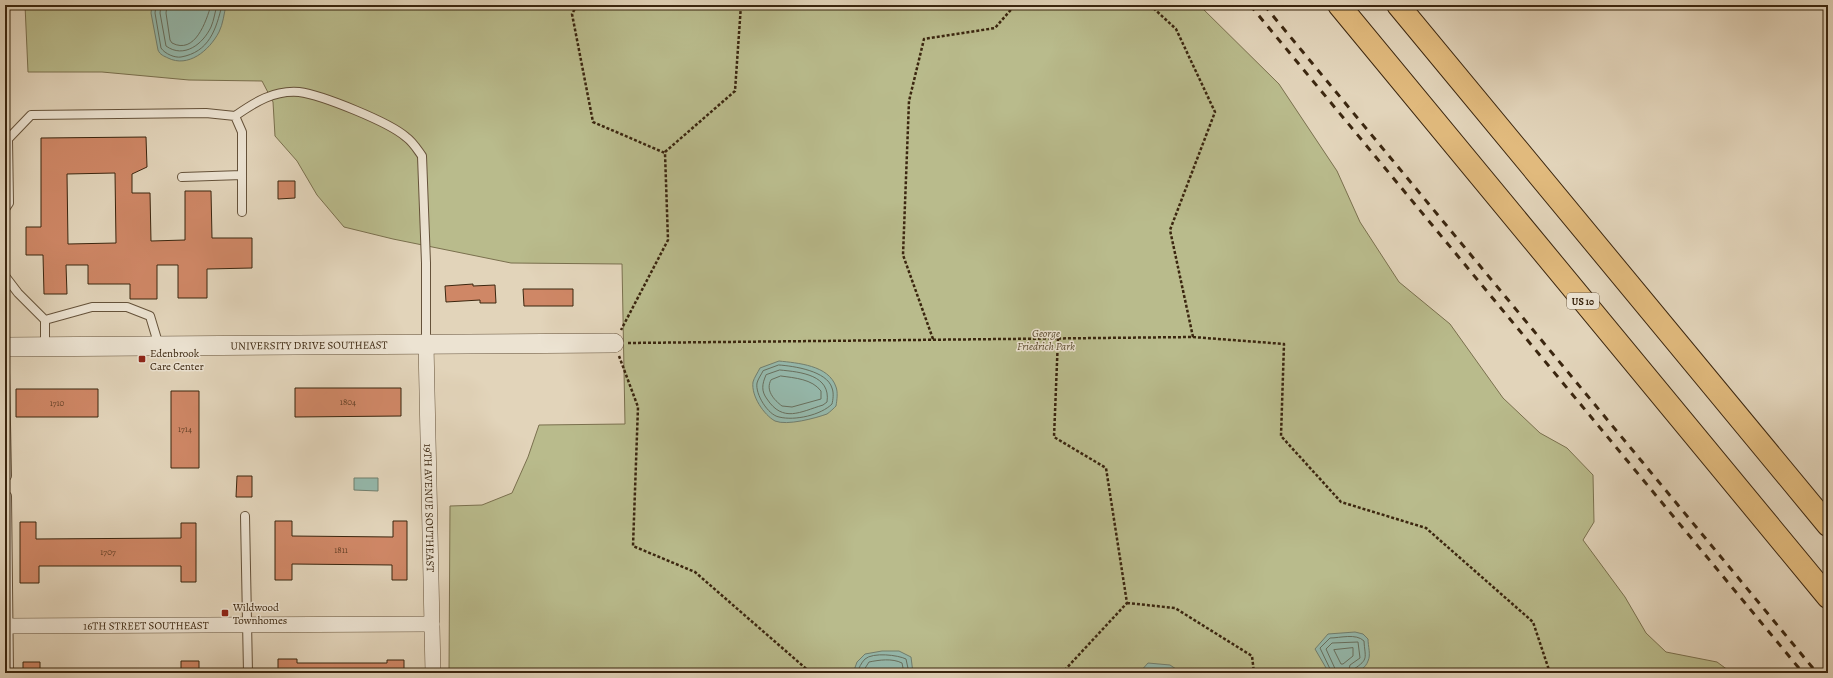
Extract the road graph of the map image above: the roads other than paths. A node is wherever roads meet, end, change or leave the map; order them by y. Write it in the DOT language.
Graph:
graph roads {
  1 [pos="1339,5"];
  2 [pos="1398,5"];
  3 [pos="235,116"];
  4 [pos="242,175"];
  5 [pos="182,177"];
  6 [pos="5,209"];
  7 [pos="242,212"];
  8 [pos="5,276"];
  9 [pos="45,320"];
  10 [pos="614,343"];
  11 [pos="426,344"];
  12 [pos="46,346"];
  13 [pos="159,346"];
  14 [pos="5,347"];
  15 [pos="5,372"];
  16 [pos="7,476"];
  17 [pos="7,496"];
  18 [pos="246,516"];
  19 [pos="1828,525"];
  20 [pos="1828,597"];
  21 [pos="432,624"];
  22 [pos="247,625"];
  23 [pos="7,626"];
  24 [pos="9,673"];
  25 [pos="248,673"];
  26 [pos="433,673"];
  1 -- 20 [label="highway, US 10"];
  2 -- 19 [label="highway"];
  3 -- 4 [label="lane"];
  3 -- 6 [label="lane"];
  3 -- 11 [label="lane"];
  4 -- 5 [label="lane"];
  4 -- 7 [label="lane"];
  8 -- 9 [label="lane"];
  9 -- 12 [label="lane"];
  9 -- 13 [label="lane"];
  10 -- 11 [label="street, UNIVERSITY DRIVE SOUTHEAST"];
  11 -- 13 [label="street, UNIVERSITY DRIVE SOUTHEAST"];
  11 -- 21 [label="street, 19TH AVENUE SOUTHEAST"];
  12 -- 13 [label="street, UNIVERSITY DRIVE SOUTHEAST"];
  12 -- 14 [label="street, UNIVERSITY DRIVE SOUTHEAST"];
  15 -- 16 [label="lane"];
  17 -- 23 [label="lane"];
  18 -- 22 [label="lane"];
  21 -- 22 [label="street, 16TH STREET SOUTHEAST"];
  21 -- 26 [label="street, 19TH AVENUE SOUTHEAST"];
  22 -- 23 [label="street, 16TH STREET SOUTHEAST"];
  22 -- 25 [label="lane"];
  23 -- 24 [label="lane"];
}
